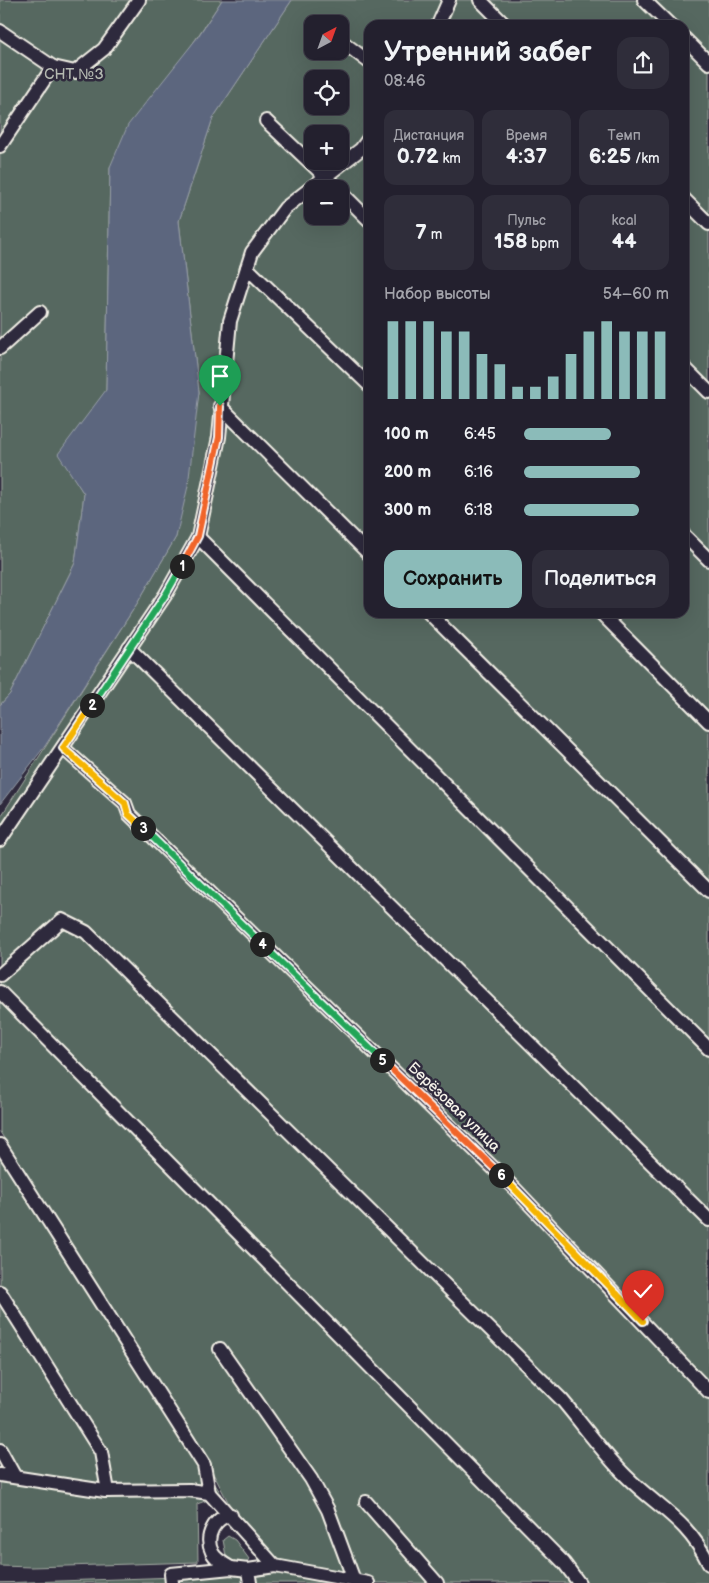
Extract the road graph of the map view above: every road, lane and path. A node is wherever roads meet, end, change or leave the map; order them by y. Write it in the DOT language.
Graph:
graph roads {
  1 [pos="139,0"];
  2 [pos="449,0"];
  3 [pos="480,0"];
  4 [pos="644,0"];
  5 [pos="440,20"];
  6 [pos="500,20"];
  7 [pos="665,20"];
  8 [pos="0,31"];
  9 [pos="689,43"];
  10 [pos="349,47"];
  11 [pos="364,58"];
  12 [pos="709,63"];
  13 [pos="53,67"];
  14 [pos="266,121"];
  15 [pos="364,145"];
  16 [pos="0,146"];
  17 [pos="326,177"];
  18 [pos="329,180"];
  19 [pos="349,200"];
  20 [pos="689,204"];
  21 [pos="364,215"];
  22 [pos="709,224"];
  23 [pos="247,268"];
  24 [pos="40,312"];
  25 [pos="0,348"];
  26 [pos="689,372"];
  27 [pos="364,380"];
  28 [pos="709,392"];
  29 [pos="220,406"];
  30 [pos="198,536"];
  31 [pos="689,539"];
  32 [pos="364,549"];
  33 [pos="709,560"];
  34 [pos="434,618"];
  35 [pos="606,618"];
  36 [pos="129,648"];
  37 [pos="709,722"];
  38 [pos="63,748"];
  39 [pos="0,840"];
  40 [pos="709,891"];
  41 [pos="0,975"];
  42 [pos="0,992"];
  43 [pos="709,1049"];
  44 [pos="0,1145"];
  45 [pos="709,1220"];
  46 [pos="0,1292"];
  47 [pos="220,1349"];
  48 [pos="709,1392"];
  49 [pos="0,1450"];
  50 [pos="0,1475"];
  51 [pos="15,1477"];
  52 [pos="108,1491"];
  53 [pos="209,1493"];
  54 [pos="366,1502"];
  55 [pos="231,1515"];
  56 [pos="709,1564"];
  57 [pos="275,1566"];
  58 [pos="231,1568"];
  59 [pos="249,1577"];
  60 [pos="321,1578"];
  61 [pos="354,1580"];
  62 [pos="172,1583"];
  63 [pos="368,1583"];
  64 [pos="437,1583"];
  65 [pos="578,1583"];
  1 -- 13 [label="street"];
  2 -- 5 [label="street"];
  3 -- 6 [label="street"];
  4 -- 7 [label="street"];
  8 -- 13 [label="street"];
  9 -- 12 [label="street"];
  10 -- 11 [label="street"];
  13 -- 16 [label="street"];
  14 -- 17 [label="street"];
  15 -- 17 [label="street"];
  17 -- 18 [label="street"];
  17 -- 23 [label="street"];
  19 -- 21 [label="street"];
  20 -- 22 [label="street"];
  23 -- 27 [label="street"];
  23 -- 29 [label="street"];
  24 -- 25 [label="street"];
  26 -- 28 [label="street"];
  29 -- 30 [label="street"];
  29 -- 32 [label="street"];
  30 -- 36 [label="street"];
  30 -- 43 [label="street"];
  31 -- 33 [label="street"];
  34 -- 40 [label="street"];
  35 -- 37 [label="street"];
  36 -- 38 [label="street"];
  36 -- 45 [label="street"];
  38 -- 39 [label="street"];
  38 -- 48 [label="street, Берёзовая улица"];
  41 -- 56 [label="street"];
  42 -- 65 [label="street"];
  44 -- 53 [label="street"];
  46 -- 52 [label="street"];
  47 -- 61 [label="street"];
  49 -- 51 [label="street"];
  50 -- 51 [label="street"];
  51 -- 52 [label="street"];
  52 -- 53 [label="street"];
  53 -- 55 [label="street"];
  54 -- 64 [label="street"];
  55 -- 57 [label="street"];
  55 -- 58 [label="street"];
  57 -- 59 [label="street"];
  57 -- 60 [label="street"];
  58 -- 59 [label="street"];
  58 -- 62 [label="street"];
  60 -- 61 [label="street"];
  61 -- 63 [label="street"];
}
